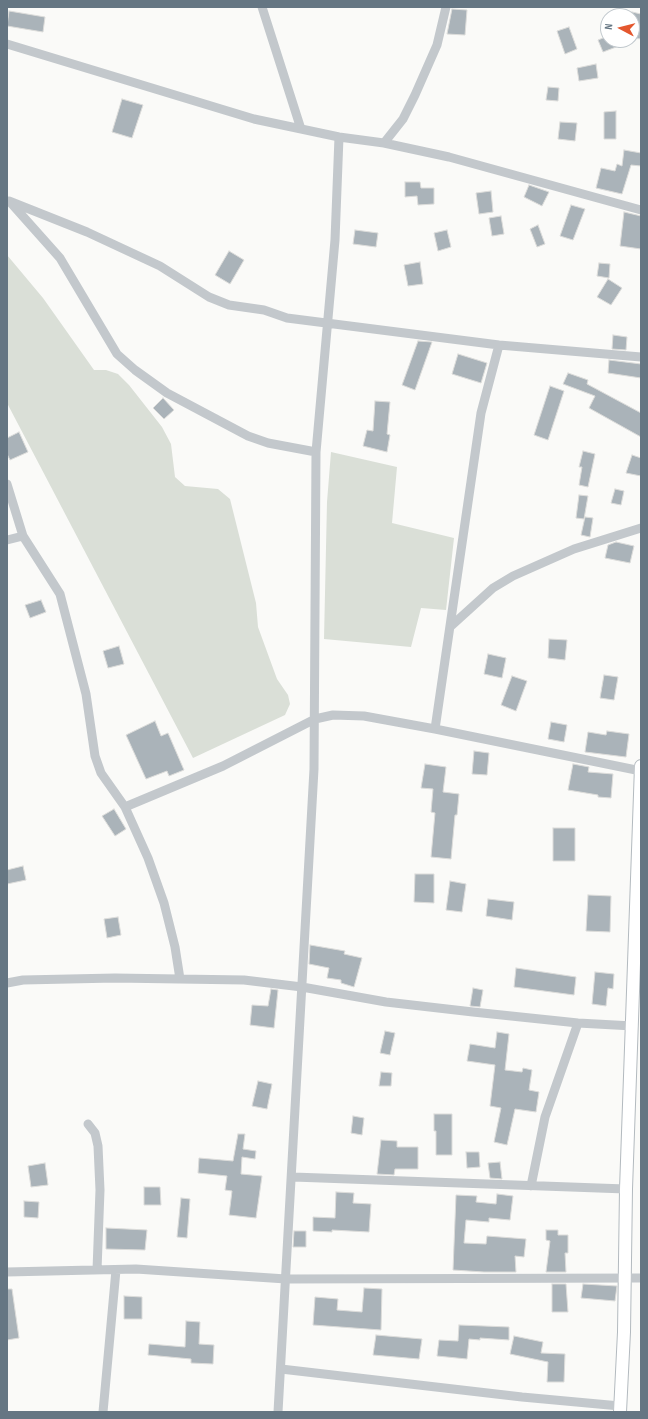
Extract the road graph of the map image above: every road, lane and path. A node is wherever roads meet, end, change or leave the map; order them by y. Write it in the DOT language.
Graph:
graph roads {
  1 [pos="262,7"];
  2 [pos="446,7"];
  3 [pos="7,44"];
  4 [pos="301,129"];
  5 [pos="339,137"];
  6 [pos="384,143"];
  7 [pos="8,200"];
  8 [pos="641,210"];
  9 [pos="326,322"];
  10 [pos="499,346"];
  11 [pos="641,357"];
  12 [pos="316,452"];
  13 [pos="7,484"];
  14 [pos="641,528"];
  15 [pos="23,536"];
  16 [pos="7,540"];
  17 [pos="450,627"];
  18 [pos="314,719"];
  19 [pos="435,729"];
  20 [pos="641,766"];
  21 [pos="641,772"];
  22 [pos="125,807"];
  23 [pos="638,935"];
  24 [pos="180,979"];
  25 [pos="7,983"];
  26 [pos="302,987"];
  27 [pos="578,1023"];
  28 [pos="633,1026"];
  29 [pos="88,1124"];
  30 [pos="292,1177"];
  31 [pos="531,1186"];
  32 [pos="626,1189"];
  33 [pos="97,1270"];
  34 [pos="116,1270"];
  35 [pos="7,1272"];
  36 [pos="625,1278"];
  37 [pos="641,1278"];
  38 [pos="286,1279"];
  39 [pos="281,1369"];
  40 [pos="620,1409"];
  41 [pos="103,1412"];
  42 [pos="278,1412"];
  1 -- 4 [label="street"];
  2 -- 6 [label="street"];
  3 -- 4 [label="street"];
  4 -- 5 [label="street"];
  5 -- 6 [label="street"];
  5 -- 9 [label="street"];
  6 -- 8 [label="street"];
  7 -- 9 [label="street"];
  7 -- 12 [label="street"];
  9 -- 10 [label="street"];
  9 -- 12 [label="street"];
  10 -- 11 [label="street"];
  10 -- 17 [label="street"];
  12 -- 18 [label="street"];
  13 -- 15 [label="street"];
  14 -- 17 [label="street"];
  15 -- 16 [label="street"];
  15 -- 22 [label="street"];
  17 -- 19 [label="street"];
  18 -- 19 [label="street"];
  18 -- 22 [label="street"];
  18 -- 26 [label="street"];
  19 -- 21 [label="street"];
  20 -- 21 [label="street"];
  21 -- 23 [label="street"];
  22 -- 24 [label="street"];
  23 -- 28 [label="street"];
  24 -- 25 [label="street"];
  24 -- 26 [label="street"];
  26 -- 27 [label="street"];
  26 -- 30 [label="street"];
  27 -- 28 [label="street"];
  27 -- 31 [label="street"];
  28 -- 32 [label="street"];
  29 -- 33 [label="street"];
  30 -- 31 [label="street"];
  30 -- 38 [label="street"];
  31 -- 32 [label="street"];
  32 -- 36 [label="street"];
  33 -- 34 [label="street"];
  33 -- 35 [label="street"];
  34 -- 38 [label="street"];
  34 -- 41 [label="street"];
  36 -- 37 [label="street"];
  36 -- 38 [label="street"];
  36 -- 40 [label="street"];
  38 -- 39 [label="street"];
  39 -- 40 [label="street"];
  39 -- 42 [label="street"];
}
